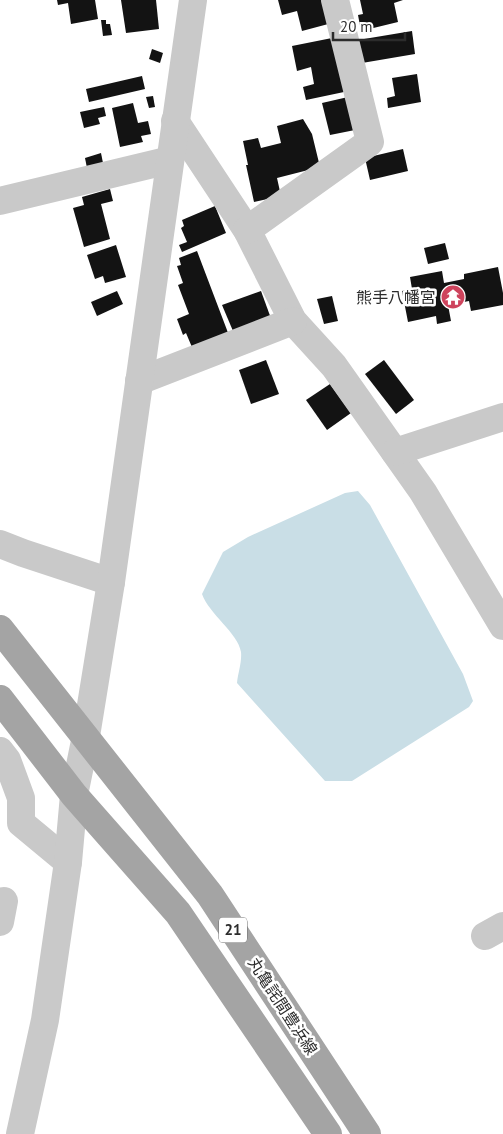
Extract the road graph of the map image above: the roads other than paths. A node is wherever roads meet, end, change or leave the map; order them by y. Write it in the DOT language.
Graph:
graph roads {
  1 [pos="193,0"];
  2 [pos="335,0"];
  3 [pos="176,121"];
  4 [pos="170,160"];
  5 [pos="0,201"];
  6 [pos="247,230"];
  7 [pos="293,321"];
  8 [pos="139,381"];
  9 [pos="503,417"];
  10 [pos="395,452"];
  11 [pos="0,544"];
  12 [pos="111,582"];
  13 [pos="503,626"];
  14 [pos="0,629"];
  15 [pos="0,699"];
  16 [pos="86,736"];
  17 [pos="0,751"];
  18 [pos="74,795"];
  19 [pos="68,862"];
  20 [pos="20,1134"];
  21 [pos="328,1134"];
  22 [pos="367,1134"];
  1 -- 3 [label="street"];
  2 -- 6 [label="street"];
  3 -- 4 [label="street"];
  3 -- 6 [label="street"];
  4 -- 5 [label="street"];
  4 -- 8 [label="street"];
  6 -- 7 [label="street"];
  7 -- 8 [label="street"];
  7 -- 10 [label="street"];
  8 -- 12 [label="street"];
  9 -- 10 [label="street"];
  10 -- 13 [label="street"];
  11 -- 12 [label="street"];
  12 -- 16 [label="street"];
  14 -- 16 [label="main road, 21"];
  15 -- 18 [label="main road, 21"];
  16 -- 18 [label="street"];
  16 -- 22 [label="main road, 丸亀詫間豊浜線 / 21"];
  17 -- 19 [label="street"];
  18 -- 19 [label="street"];
  18 -- 21 [label="main road, 丸亀詫間豊浜線 / 21"];
  19 -- 20 [label="street"];
}
